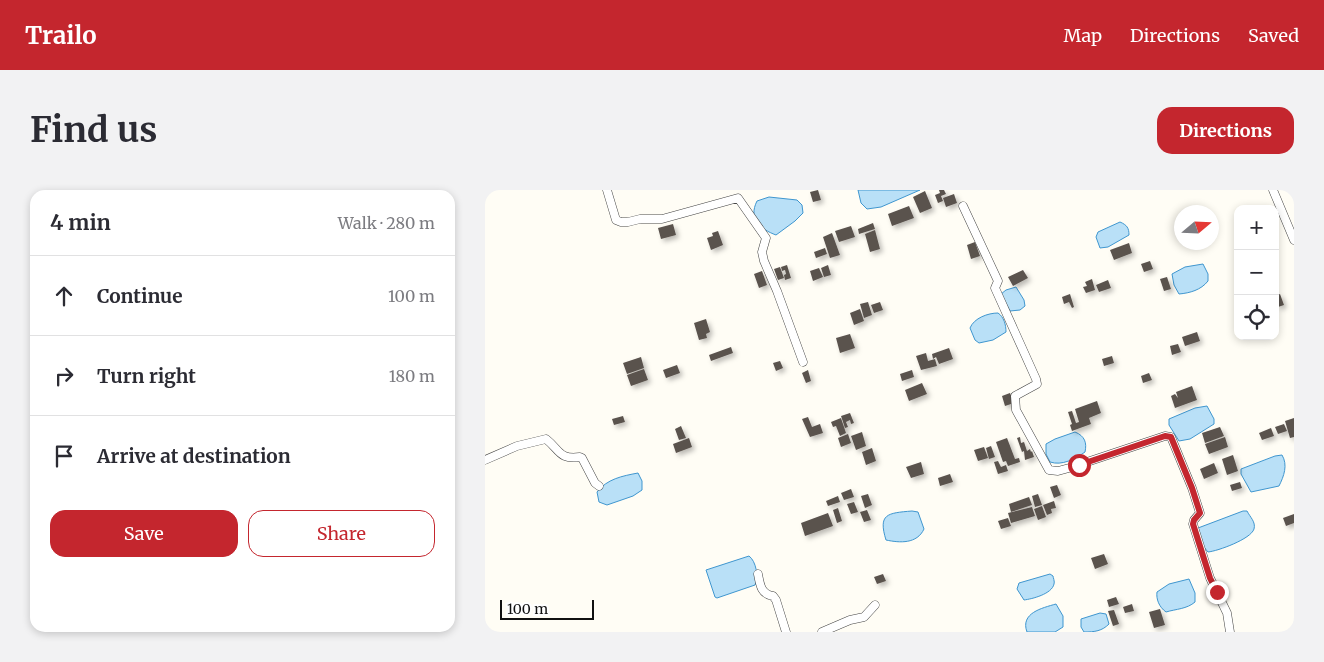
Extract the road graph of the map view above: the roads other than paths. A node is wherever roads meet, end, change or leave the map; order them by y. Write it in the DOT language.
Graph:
graph roads {
  1 [pos="607,190"];
  2 [pos="1273,190"];
  3 [pos="963,206"];
  4 [pos="1294,240"];
  5 [pos="803,362"];
  6 [pos="485,460"];
  7 [pos="599,486"];
  8 [pos="758,574"];
  9 [pos="875,605"];
  10 [pos="825,631"];
  11 [pos="786,632"];
  12 [pos="1230,632"];
  1 -- 5 [label="street"];
  2 -- 4 [label="street"];
  3 -- 12 [label="street"];
  6 -- 7 [label="street"];
  8 -- 11 [label="street"];
  9 -- 10 [label="street"];
}
